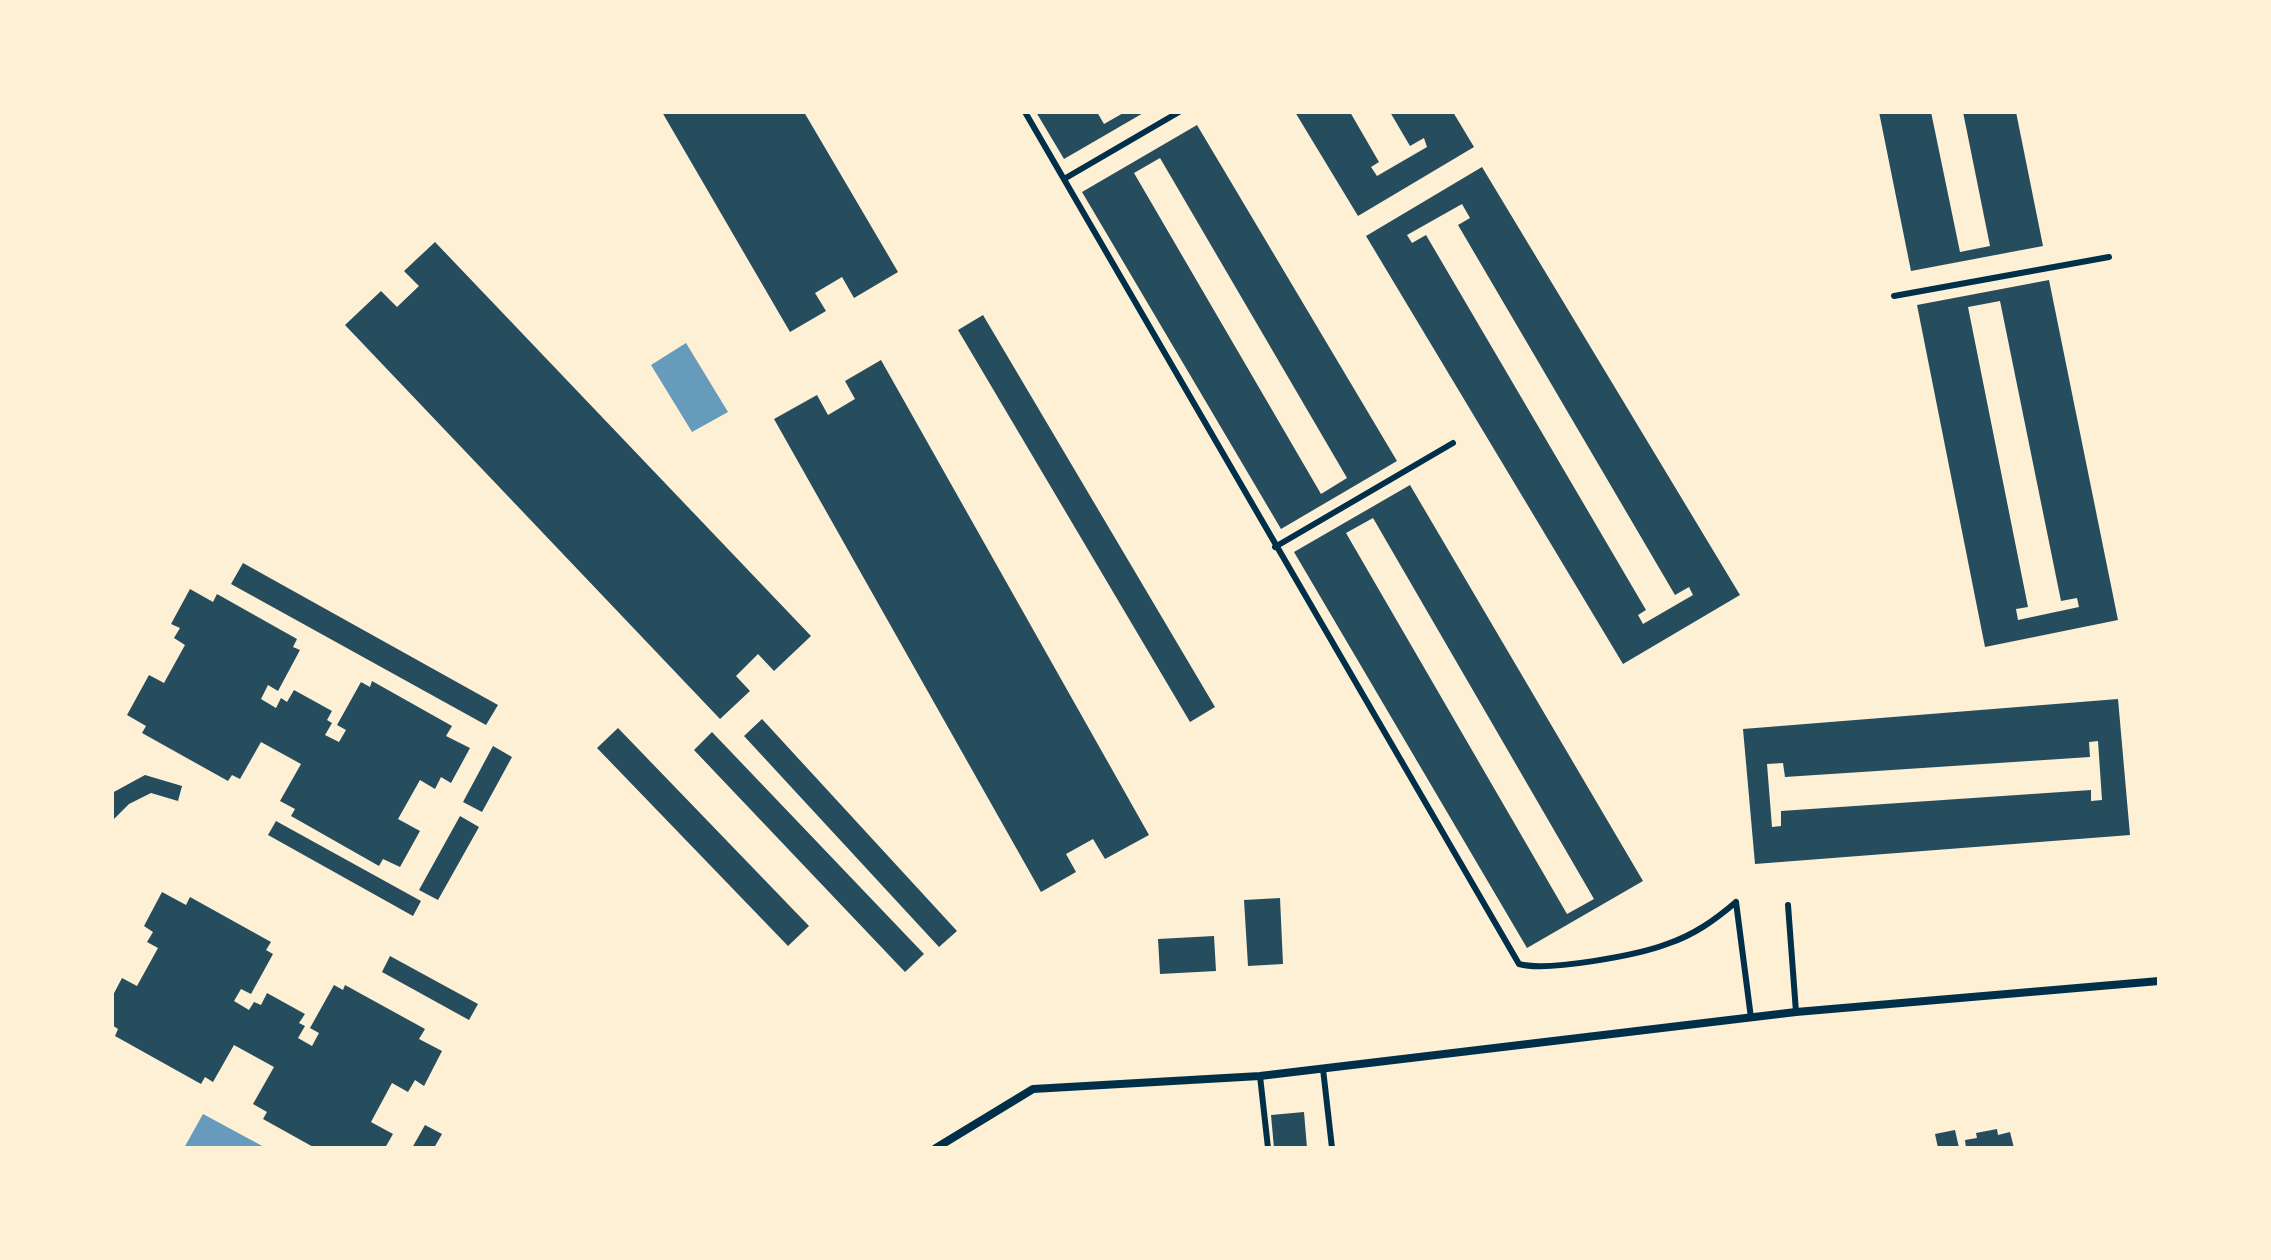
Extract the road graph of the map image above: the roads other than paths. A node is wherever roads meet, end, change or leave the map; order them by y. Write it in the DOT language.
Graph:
graph roads {
  1 [pos="1025,112"];
  2 [pos="1179,112"];
  3 [pos="1064,179"];
  4 [pos="2109,257"];
  5 [pos="1894,296"];
  6 [pos="1453,443"];
  7 [pos="1275,547"];
  8 [pos="1788,905"];
  9 [pos="2159,981"];
  10 [pos="1796,1012"];
  11 [pos="1751,1018"];
  12 [pos="1323,1069"];
  13 [pos="1260,1076"];
  14 [pos="936,1148"];
  15 [pos="1268,1148"];
  16 [pos="1332,1148"];
  1 -- 3 [label="lane"];
  2 -- 3 [label="lane"];
  3 -- 7 [label="lane"];
  4 -- 5 [label="lane"];
  6 -- 7 [label="lane"];
  7 -- 11 [label="lane"];
  8 -- 10 [label="lane"];
  9 -- 10 [label="street"];
  10 -- 11 [label="street"];
  11 -- 12 [label="street"];
  12 -- 13 [label="street"];
  12 -- 16 [label="lane"];
  13 -- 14 [label="street"];
  13 -- 15 [label="lane"];
}
